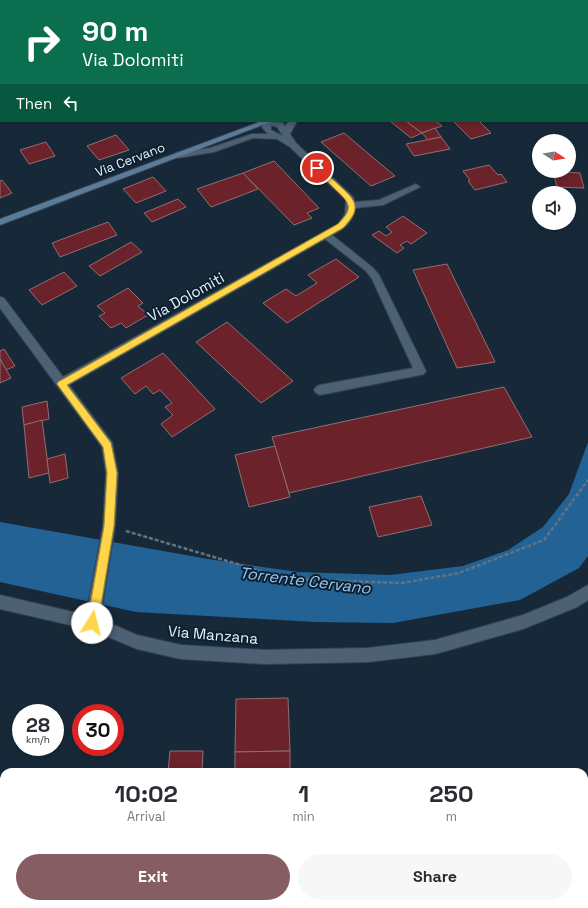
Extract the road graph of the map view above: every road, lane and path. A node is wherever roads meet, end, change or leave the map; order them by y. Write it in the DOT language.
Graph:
graph roads {
  1 [pos="265,122"];
  2 [pos="268,122"];
  3 [pos="271,122"];
  4 [pos="292,122"];
  5 [pos="286,133"];
  6 [pos="276,136"];
  7 [pos="293,145"];
  8 [pos="178,155"];
  9 [pos="416,187"];
  10 [pos="351,205"];
  11 [pos="0,222"];
  12 [pos="326,235"];
  13 [pos="0,301"];
  14 [pos="5,319"];
  15 [pos="61,384"];
  16 [pos="320,390"];
  17 [pos="588,480"];
  18 [pos="109,526"];
  19 [pos="588,592"];
  20 [pos="0,602"];
  21 [pos="92,623"];
  1 -- 8 [label="main road, Via Cervano"];
  2 -- 6 [label="street"];
  3 -- 5 [label="street"];
  4 -- 5 [label="street"];
  5 -- 7 [label="street"];
  6 -- 7 [label="street"];
  6 -- 8 [label="street"];
  7 -- 10 [label="street"];
  8 -- 11 [label="main road, Via Cervano"];
  9 -- 10 [label="street"];
  10 -- 12 [label="street, Via Dolomiti"];
  12 -- 15 [label="street, Via Dolomiti"];
  12 -- 16 [label="street"];
  13 -- 14 [label="street"];
  14 -- 15 [label="street"];
  15 -- 18 [label="street"];
  17 -- 18 [label="path"];
  18 -- 21 [label="street"];
  19 -- 21 [label="street, Via Manzana"];
  20 -- 21 [label="street, Via Manzana"];
}
